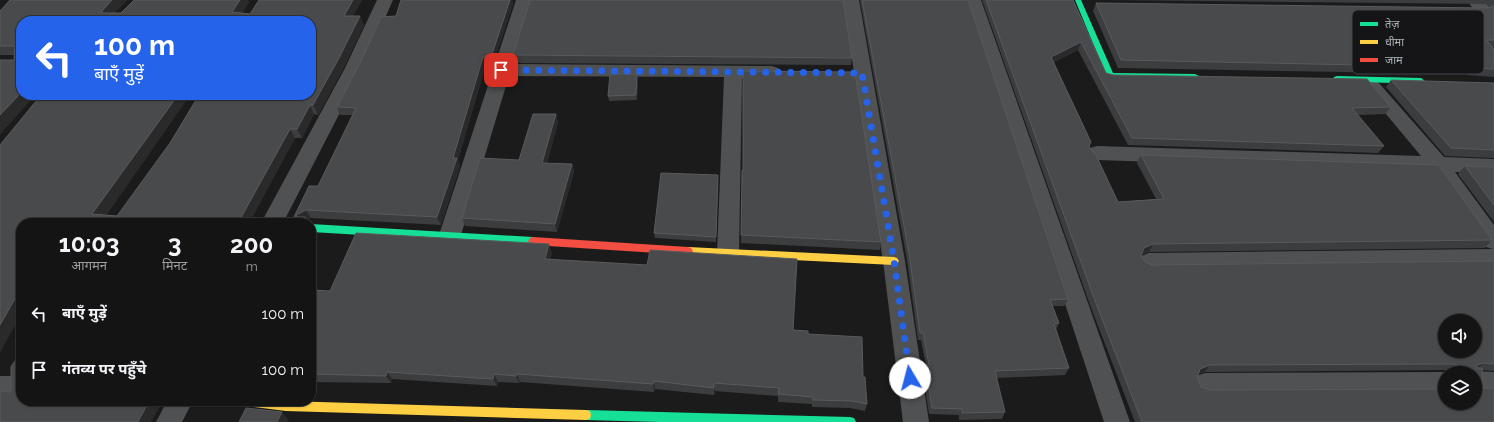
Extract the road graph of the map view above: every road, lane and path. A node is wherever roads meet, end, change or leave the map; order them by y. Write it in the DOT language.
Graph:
graph roads {
  1 [pos="385,0"];
  2 [pos="524,0"];
  3 [pos="851,0"];
  4 [pos="973,0"];
  5 [pos="1085,4"];
  6 [pos="1478,5"];
  7 [pos="1458,9"];
  8 [pos="1484,11"];
  9 [pos="1494,22"];
  10 [pos="501,70"];
  11 [pos="733,72"];
  12 [pos="786,72"];
  13 [pos="1203,77"];
  14 [pos="1328,79"];
  15 [pos="1367,80"];
  16 [pos="1430,82"];
  17 [pos="1097,153"];
  18 [pos="1438,163"];
  19 [pos="1494,166"];
  20 [pos="275,218"];
  21 [pos="316,228"];
  22 [pos="450,235"];
  23 [pos="1494,241"];
  24 [pos="728,254"];
  25 [pos="1494,258"];
  26 [pos="894,261"];
  27 [pos="1149,262"];
  28 [pos="1438,383"];
  29 [pos="1205,384"];
  30 [pos="0,387"];
  31 [pos="16,387"];
  32 [pos="177,406"];
  33 [pos="286,406"];
  34 [pos="169,422"];
  35 [pos="850,422"];
  36 [pos="916,422"];
  37 [pos="1117,422"];
  1 -- 20 [label="street"];
  2 -- 10 [label="street"];
  3 -- 26 [label="street"];
  4 -- 37 [label="street"];
  5 -- 13 [label="street"];
  6 -- 7 [label="street"];
  8 -- 9 [label="street"];
  10 -- 11 [label="street"];
  10 -- 22 [label="street"];
  11 -- 12 [label="street"];
  11 -- 24 [label="street"];
  14 -- 15 [label="street"];
  15 -- 16 [label="street"];
  15 -- 18 [label="street"];
  17 -- 18 [label="street"];
  18 -- 19 [label="street"];
  18 -- 23 [label="street"];
  21 -- 22 [label="street"];
  22 -- 24 [label="street"];
  24 -- 26 [label="street"];
  25 -- 27 [label="street"];
  26 -- 36 [label="street"];
  28 -- 29 [label="street"];
  30 -- 31 [label="street"];
  32 -- 34 [label="street"];
  33 -- 35 [label="street"];
}
